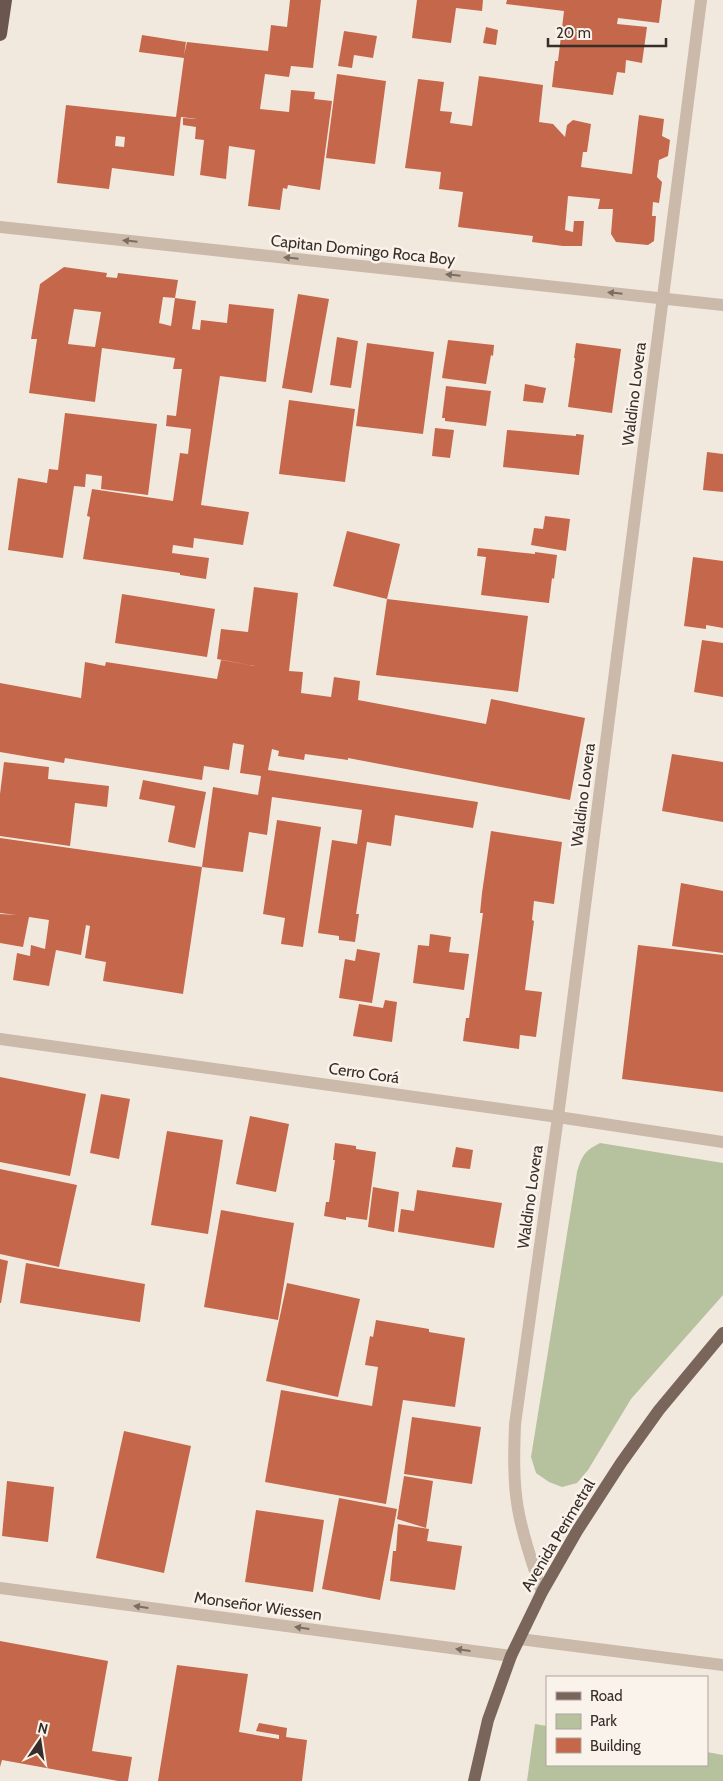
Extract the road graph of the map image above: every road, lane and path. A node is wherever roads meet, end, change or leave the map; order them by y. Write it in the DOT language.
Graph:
graph roads {
  1 [pos="5,0"];
  2 [pos="701,0"];
  3 [pos="0,34"];
  4 [pos="0,227"];
  5 [pos="663,298"];
  6 [pos="723,305"];
  7 [pos="0,1039"];
  8 [pos="558,1117"];
  9 [pos="723,1142"];
  10 [pos="723,1333"];
  11 [pos="0,1588"];
  12 [pos="542,1592"];
  13 [pos="520,1639"];
  14 [pos="511,1656"];
  15 [pos="723,1665"];
  16 [pos="474,1781"];
  1 -- 3 [label="highway"];
  2 -- 5 [label="street, Waldino Lovera"];
  5 -- 4 [label="street, Capitan Domingo Roca Boy, one-way"];
  5 -- 6 [label="street, Capitan Domingo Roca Boy"];
  5 -- 8 [label="street, Waldino Lovera"];
  7 -- 8 [label="street, Cerro Corá"];
  8 -- 9 [label="street, Cerro Corá"];
  8 -- 12 [label="street, Waldino Lovera"];
  10 -- 12 [label="main road, Avenida Perimetral"];
  14 -- 11 [label="street, Monseñor Wiessen, one-way"];
  12 -- 13 [label="main road, Avenida Perimetral"];
  13 -- 14 [label="main road, Avenida Perimetral"];
  13 -- 15 [label="street"];
  14 -- 16 [label="main road, Avenida Perimetral"];
}
